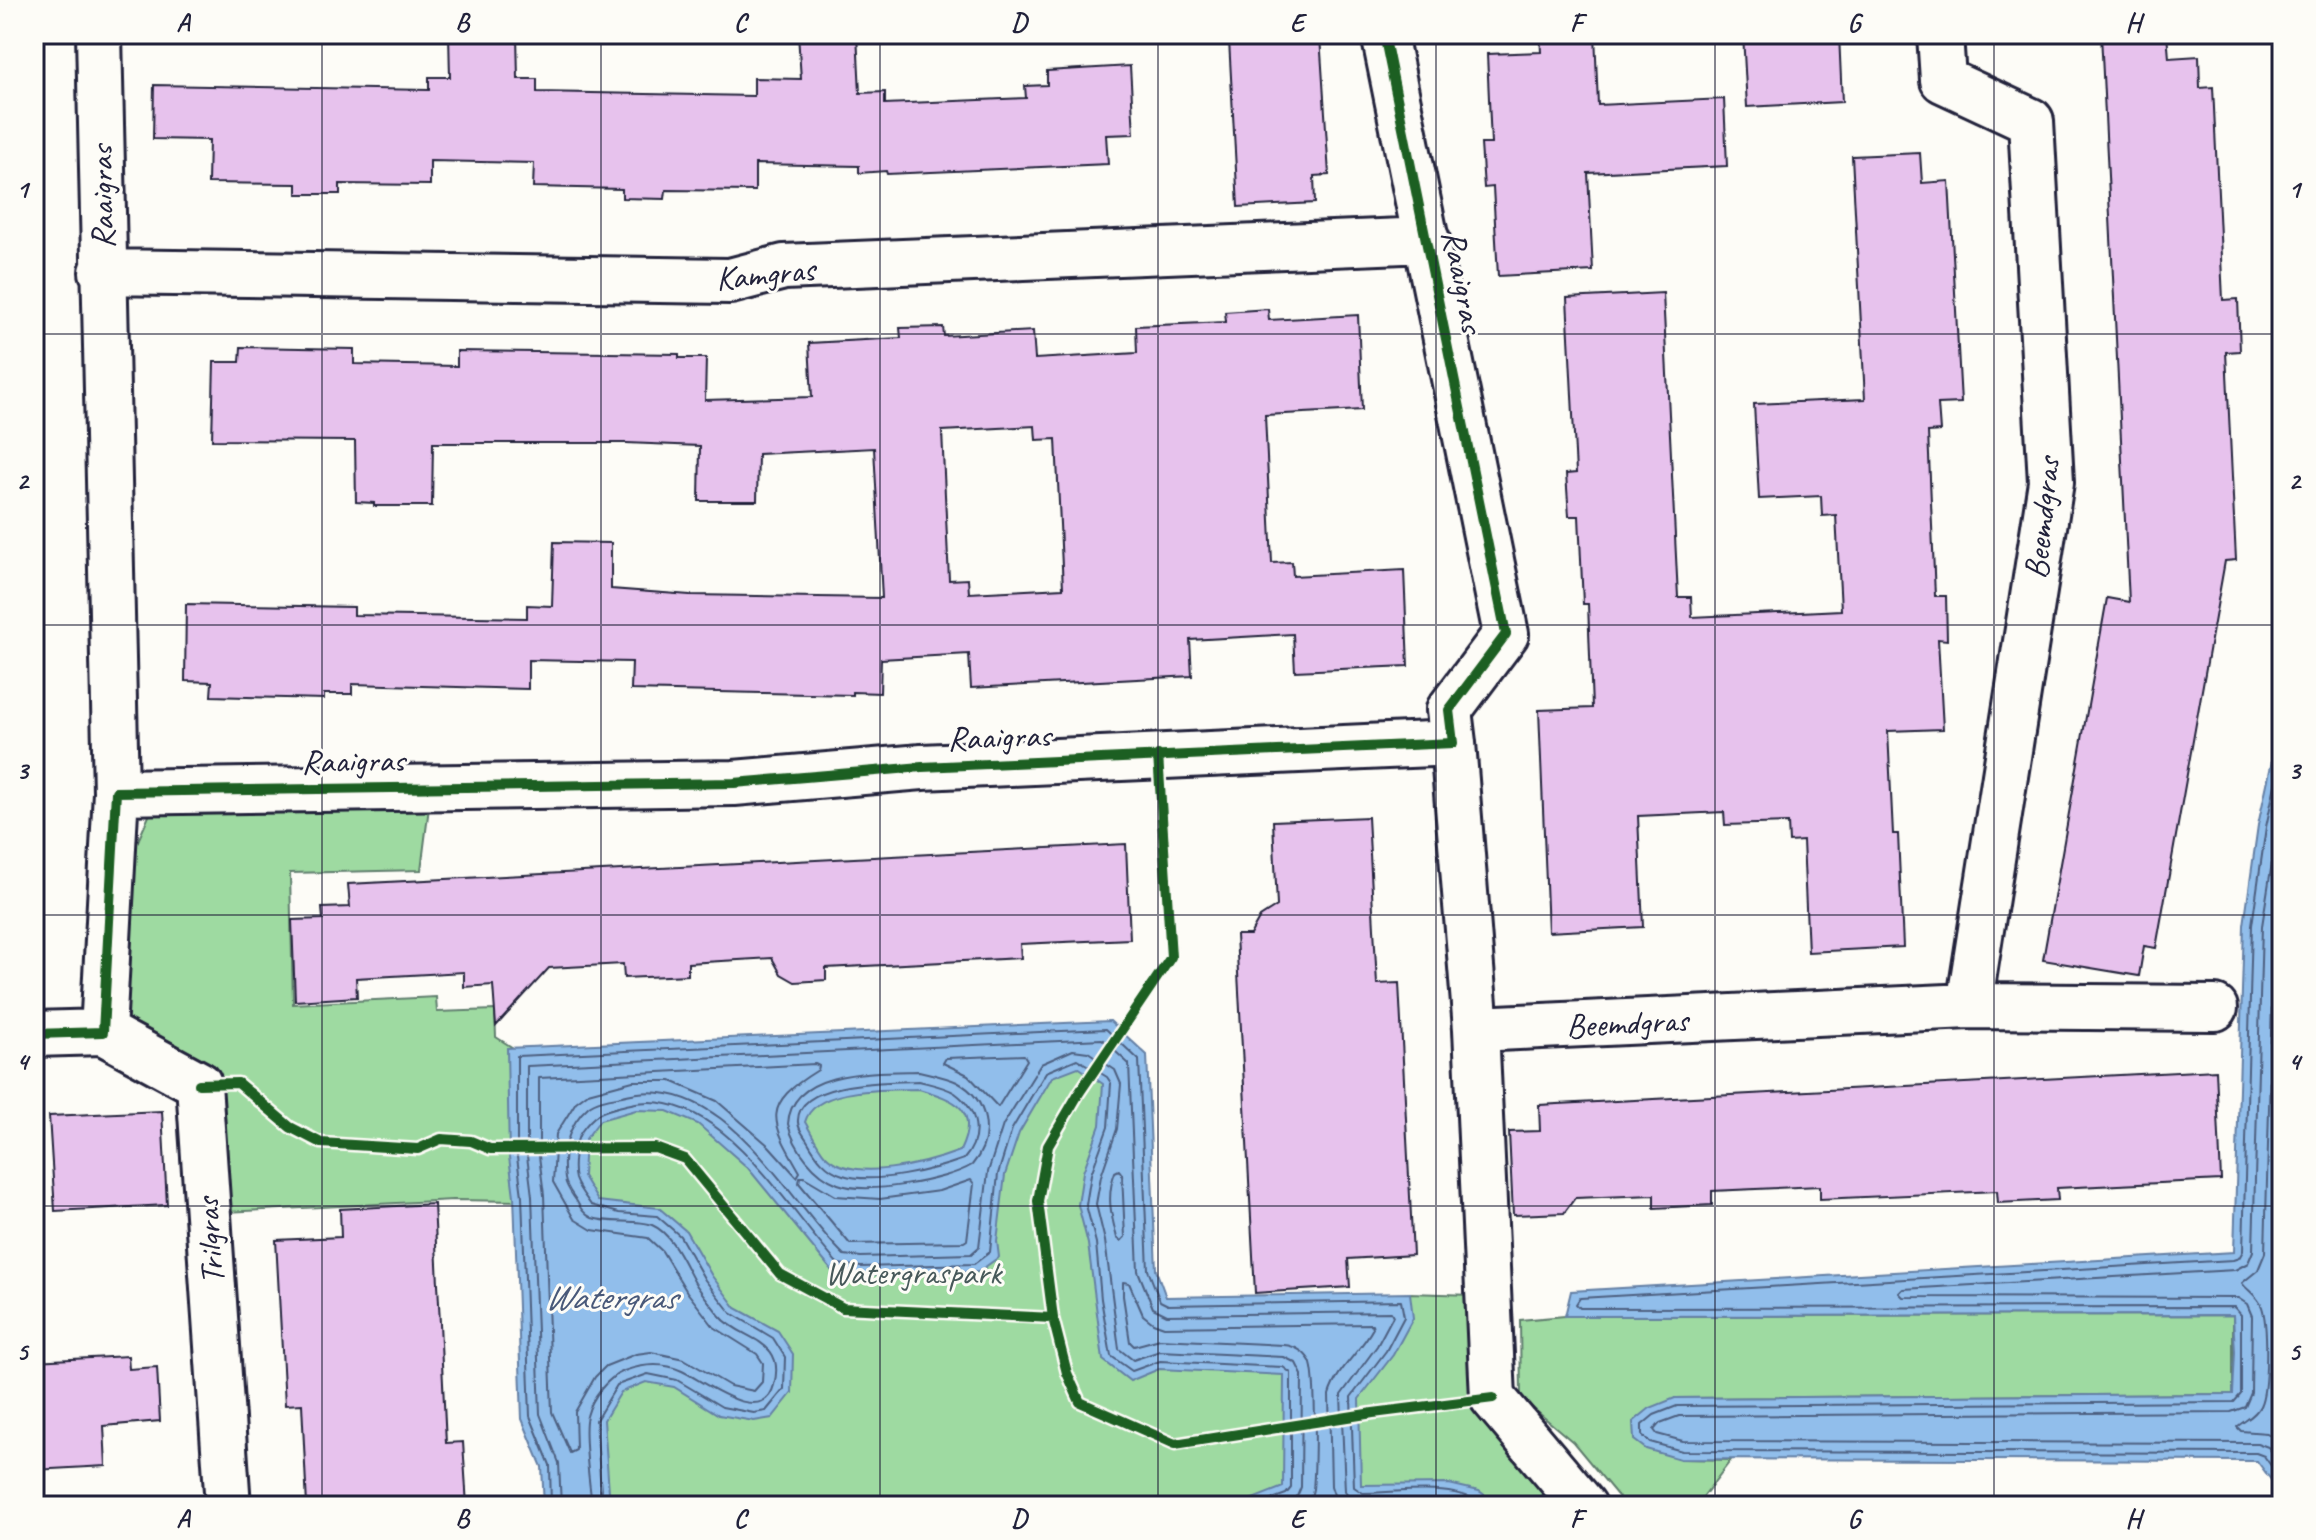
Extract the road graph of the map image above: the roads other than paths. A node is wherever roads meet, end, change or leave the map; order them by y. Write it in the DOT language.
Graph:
graph roads {
  1 [pos="99,34"];
  2 [pos="1384,34"];
  3 [pos="1940,34"];
  4 [pos="1427,240"];
  5 [pos="102,272"];
  6 [pos="1453,743"];
  7 [pos="116,792"];
  8 [pos="1969,1006"];
  9 [pos="2215,1008"];
  10 [pos="1476,1029"];
  11 [pos="103,1032"];
  12 [pos="34,1034"];
  13 [pos="228,1506"];
  14 [pos="1584,1506"];
  1 -- 5 [label="street, Raaigras"];
  2 -- 4 [label="street, Raaigras"];
  3 -- 8 [label="street, Beemdgras"];
  4 -- 5 [label="street, Kamgras"];
  4 -- 6 [label="street, Raaigras"];
  5 -- 7 [label="street, Raaigras"];
  6 -- 7 [label="street, Raaigras"];
  6 -- 10 [label="street"];
  7 -- 11 [label="street, Raaigras"];
  8 -- 9 [label="street, Beemdgras"];
  8 -- 10 [label="street, Beemdgras"];
  10 -- 14 [label="street"];
  11 -- 12 [label="street"];
  11 -- 13 [label="street, Trilgras"];
}
